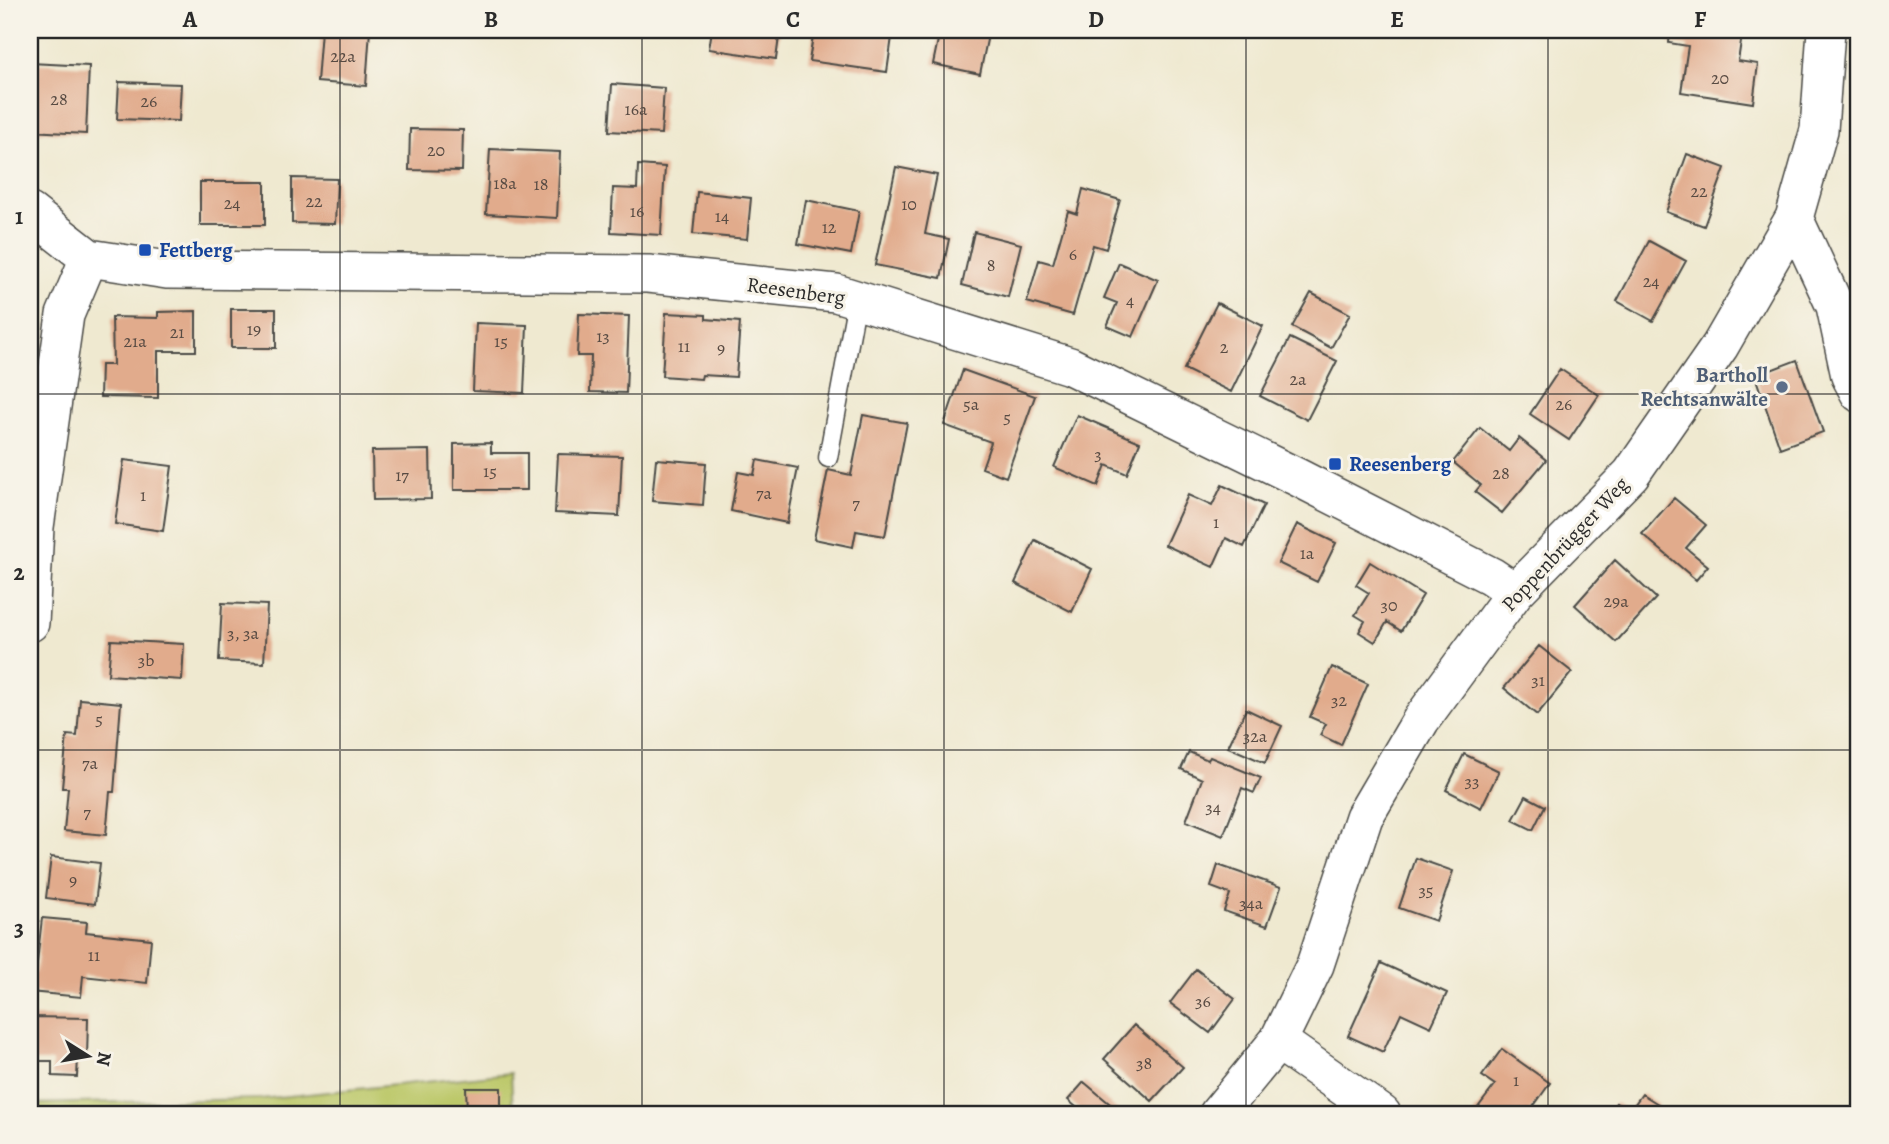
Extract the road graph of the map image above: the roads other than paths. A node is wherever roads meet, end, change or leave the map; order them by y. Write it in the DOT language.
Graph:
graph roads {
  1 [pos="1826,30"];
  2 [pos="30,212"];
  3 [pos="1794,218"];
  4 [pos="89,258"];
  5 [pos="857,300"];
  6 [pos="1859,393"];
  7 [pos="828,458"];
  8 [pos="1515,592"];
  9 [pos="30,623"];
  10 [pos="1278,1041"];
  11 [pos="1219,1114"];
  12 [pos="1382,1114"];
  1 -- 3 [label="street, Poppenbrügger Weg"];
  2 -- 4 [label="street, Reesenberg"];
  3 -- 6 [label="street"];
  3 -- 8 [label="street, Poppenbrügger Weg"];
  4 -- 5 [label="street, Reesenberg"];
  4 -- 9 [label="street"];
  5 -- 7 [label="lane"];
  5 -- 8 [label="street, Reesenberg"];
  8 -- 10 [label="street, Poppenbrügger Weg"];
  10 -- 11 [label="street, Poppenbrügger Weg"];
  10 -- 12 [label="street"];
}
